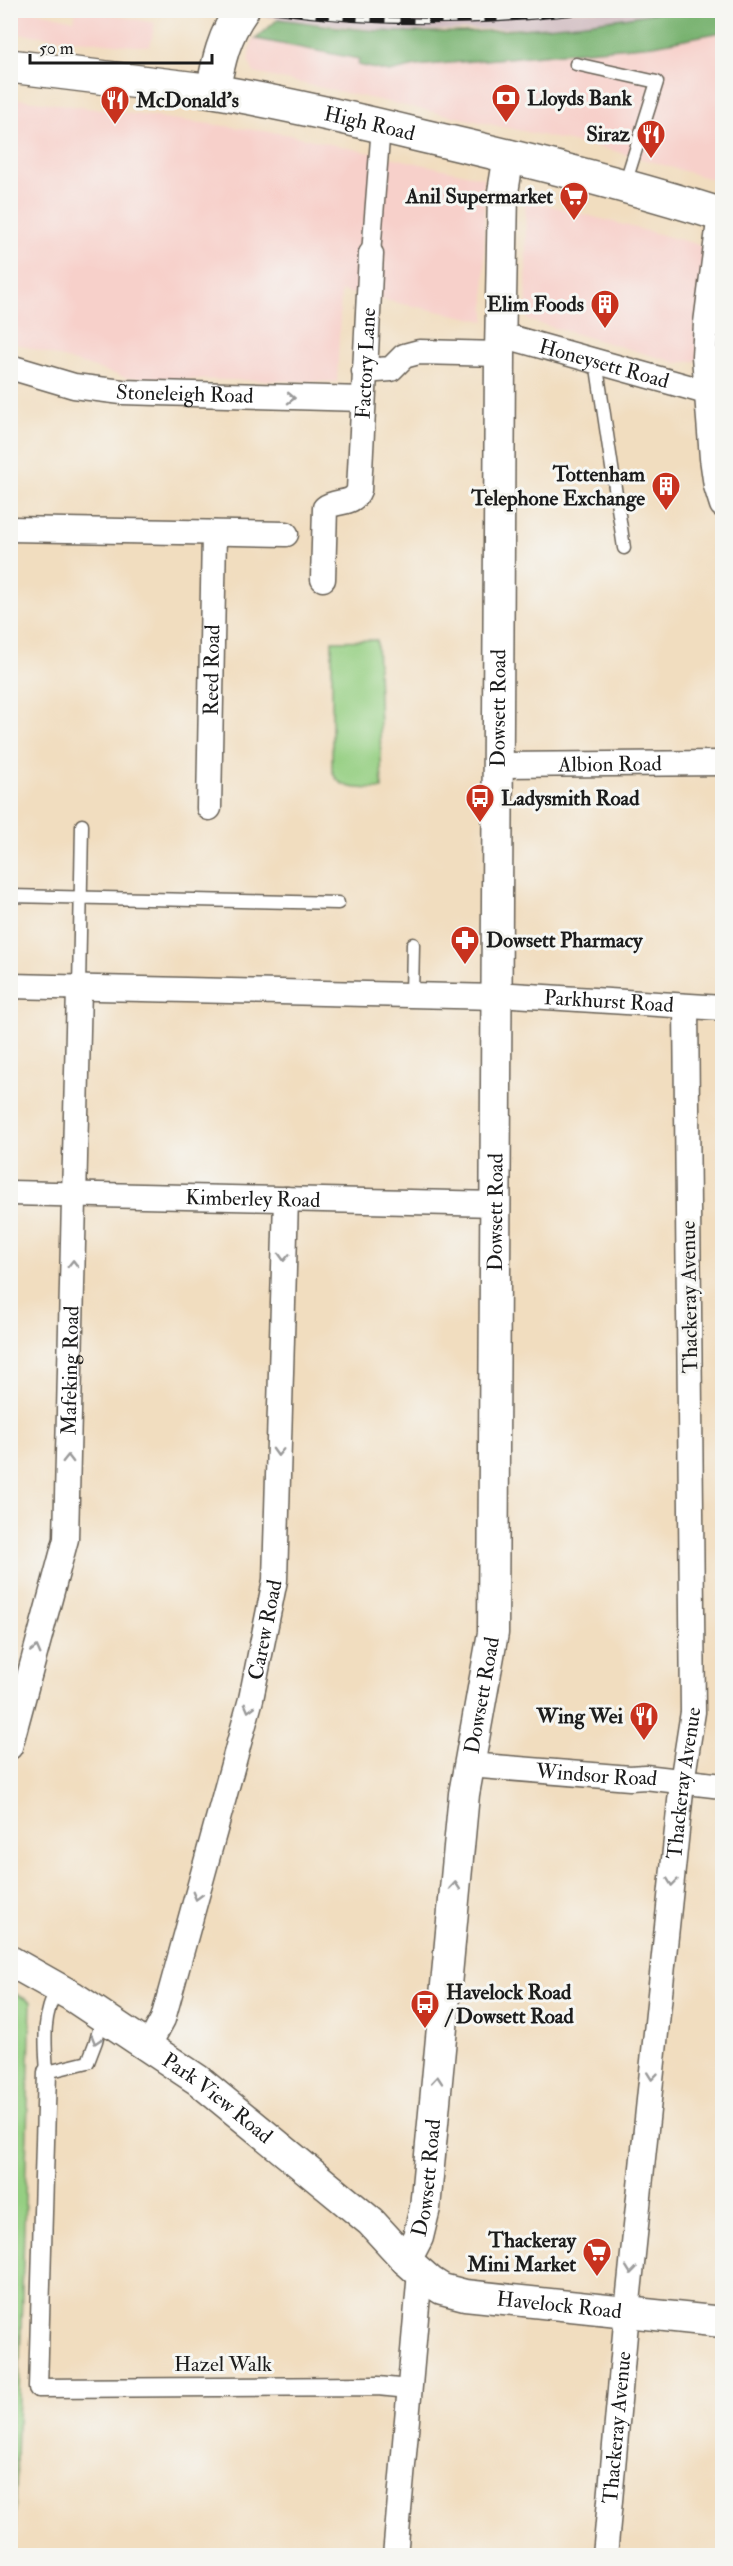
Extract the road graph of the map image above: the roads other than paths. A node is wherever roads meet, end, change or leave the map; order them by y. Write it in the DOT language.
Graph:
graph roads {
  1 [pos="242,10"];
  2 [pos="576,64"];
  3 [pos="10,66"];
  4 [pos="213,91"];
  5 [pos="381,126"];
  6 [pos="509,155"];
  7 [pos="625,186"];
  8 [pos="721,214"];
  9 [pos="371,254"];
  10 [pos="501,344"];
  11 [pos="596,361"];
  12 [pos="10,366"];
  13 [pos="364,371"];
  14 [pos="706,392"];
  15 [pos="363,399"];
  16 [pos="723,505"];
  17 [pos="10,529"];
  18 [pos="214,533"];
  19 [pos="286,534"];
  20 [pos="624,548"];
  21 [pos="323,579"];
  22 [pos="723,763"];
  23 [pos="498,765"];
  24 [pos="209,808"];
  25 [pos="82,825"];
  26 [pos="10,896"];
  27 [pos="80,897"];
  28 [pos="338,903"];
  29 [pos="413,944"];
  30 [pos="10,986"];
  31 [pos="79,988"];
  32 [pos="412,995"];
  33 [pos="497,996"];
  34 [pos="686,1006"];
  35 [pos="723,1008"];
  36 [pos="10,1193"];
  37 [pos="75,1194"];
  38 [pos="286,1199"];
  39 [pos="496,1204"];
  40 [pos="10,1747"];
  41 [pos="470,1765"];
  42 [pos="682,1782"];
  43 [pos="723,1786"];
  44 [pos="10,1961"];
  45 [pos="58,1988"];
  46 [pos="102,2016"];
  47 [pos="149,2045"];
  48 [pos="47,2072"];
  49 [pos="413,2266"];
  50 [pos="627,2312"];
  51 [pos="723,2322"];
  52 [pos="409,2389"];
  53 [pos="395,2556"];
  54 [pos="605,2556"];
  1 -- 4 [label="main road"];
  2 -- 7 [label="lane"];
  3 -- 4 [label="main road, High Road"];
  4 -- 5 [label="main road, High Road"];
  5 -- 6 [label="main road, High Road"];
  5 -- 9 [label="street, Factory Lane"];
  6 -- 7 [label="main road, High Road"];
  6 -- 10 [label="street, Dowsett Road"];
  7 -- 8 [label="main road, High Road"];
  8 -- 14 [label="street"];
  9 -- 13 [label="street, Factory Lane"];
  10 -- 11 [label="street, Honeysett Road"];
  10 -- 13 [label="street, Honeysett Road"];
  10 -- 23 [label="street, Dowsett Road"];
  11 -- 14 [label="street, Honeysett Road"];
  11 -- 20 [label="lane"];
  12 -- 15 [label="street, Stoneleigh Road, one-way"];
  13 -- 15 [label="street, Factory Lane"];
  14 -- 16 [label="street"];
  15 -- 21 [label="street, Factory Lane"];
  17 -- 18 [label="street"];
  18 -- 19 [label="street"];
  18 -- 24 [label="street, Reed Road"];
  22 -- 23 [label="street, Albion Road"];
  23 -- 33 [label="street, Dowsett Road"];
  25 -- 27 [label="lane"];
  26 -- 27 [label="lane"];
  27 -- 28 [label="lane"];
  27 -- 31 [label="lane"];
  29 -- 32 [label="lane"];
  30 -- 31 [label="street"];
  31 -- 32 [label="street"];
  31 -- 37 [label="street, Mafeking Road"];
  32 -- 33 [label="street"];
  33 -- 34 [label="street, Parkhurst Road"];
  33 -- 39 [label="street, Dowsett Road"];
  34 -- 35 [label="street, Parkhurst Road"];
  34 -- 42 [label="street, Thackeray Avenue"];
  36 -- 37 [label="street, Kimberley Road"];
  37 -- 38 [label="street, Kimberley Road"];
  40 -- 37 [label="street, Mafeking Road, one-way"];
  38 -- 39 [label="street, Kimberley Road"];
  38 -- 47 [label="street, Carew Road, one-way"];
  39 -- 41 [label="street, Dowsett Road"];
  41 -- 42 [label="street, Windsor Road"];
  49 -- 41 [label="street, Dowsett Road, one-way"];
  42 -- 43 [label="street, Windsor Road"];
  42 -- 50 [label="street, Thackeray Avenue, one-way"];
  44 -- 45 [label="street, Park View Road"];
  45 -- 46 [label="street, Park View Road"];
  45 -- 48 [label="lane"];
  46 -- 47 [label="street, Park View Road"];
  46 -- 48 [label="lane, one-way"];
  47 -- 49 [label="street, Park View Road"];
  48 -- 52 [label="street, Hazel Walk"];
  49 -- 50 [label="street, Havelock Road"];
  49 -- 52 [label="street"];
  50 -- 51 [label="street, Havelock Road"];
  50 -- 54 [label="street, Thackeray Avenue"];
  52 -- 53 [label="street"];
}
